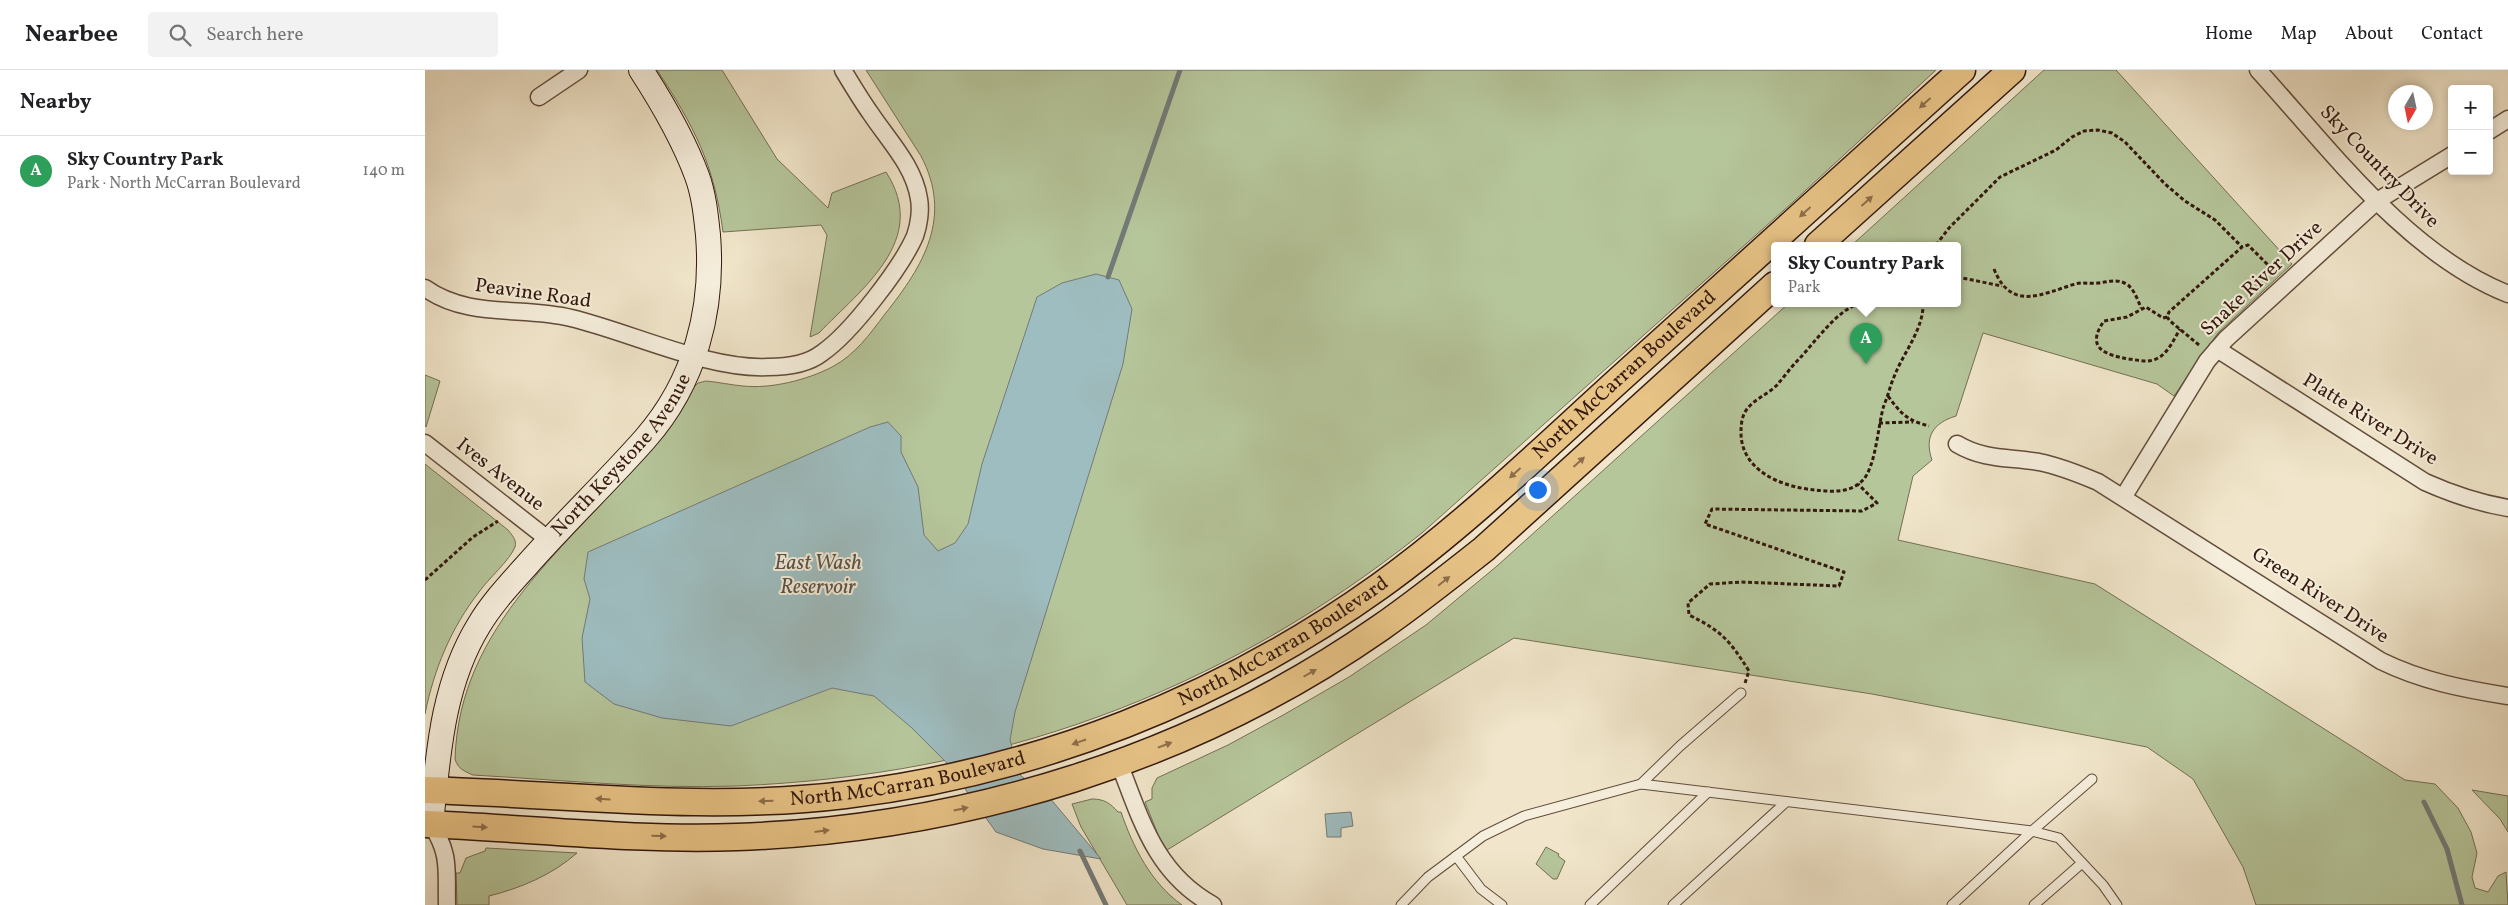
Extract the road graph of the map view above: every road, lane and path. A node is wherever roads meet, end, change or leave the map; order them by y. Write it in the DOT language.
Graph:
graph roads {
  1 [pos="579,70"];
  2 [pos="641,70"];
  3 [pos="843,70"];
  4 [pos="1962,70"];
  5 [pos="2012,70"];
  6 [pos="2258,70"];
  7 [pos="539,97"];
  8 [pos="2508,119"];
  9 [pos="2491,130"];
  10 [pos="2448,157"];
  11 [pos="2377,201"];
  12 [pos="1772,242"];
  13 [pos="1821,242"];
  14 [pos="1938,242"];
  15 [pos="1771,243"];
  16 [pos="2242,246"];
  17 [pos="1994,269"];
  18 [pos="2275,273"];
  19 [pos="1961,278"];
  20 [pos="2002,286"];
  21 [pos="425,288"];
  22 [pos="1771,289"];
  23 [pos="2508,294"];
  24 [pos="1851,307"];
  25 [pos="1922,307"];
  26 [pos="2141,308"];
  27 [pos="2167,316"];
  28 [pos="2180,329"];
  29 [pos="2209,348"];
  30 [pos="694,355"];
  31 [pos="1888,396"];
  32 [pos="1879,422"];
  33 [pos="1914,422"];
  34 [pos="1929,426"];
  35 [pos="425,443"];
  36 [pos="1957,444"];
  37 [pos="1858,484"];
  38 [pos="2124,496"];
  39 [pos="2508,508"];
  40 [pos="499,521"];
  41 [pos="549,540"];
  42 [pos="425,580"];
  43 [pos="1741,692"];
  44 [pos="2508,696"];
  45 [pos="1157,712"];
  46 [pos="1107,732"];
  47 [pos="1119,763"];
  48 [pos="2092,779"];
  49 [pos="1061,784"];
  50 [pos="1641,784"];
  51 [pos="430,790"];
  52 [pos="1708,792"];
  53 [pos="1786,802"];
  54 [pos="427,828"];
  55 [pos="2032,831"];
  56 [pos="1456,856"];
  57 [pos="2082,863"];
  58 [pos="447,905"];
  59 [pos="1213,905"];
  60 [pos="1401,905"];
  61 [pos="1503,905"];
  62 [pos="1590,905"];
  63 [pos="1673,905"];
  64 [pos="1952,905"];
  65 [pos="2034,905"];
  66 [pos="2117,905"];
  1 -- 7 [label="street"];
  2 -- 30 [label="street, North Keystone Avenue"];
  3 -- 30 [label="street, Peavine Road"];
  4 -- 12 [label="main road, North McCarran Boulevard, one-way"];
  13 -- 5 [label="main road, one-way"];
  6 -- 11 [label="street, Sky Country Drive"];
  8 -- 9 [label="street"];
  10 -- 11 [label="street, Snake River Drive"];
  11 -- 23 [label="street, Sky Country Drive"];
  11 -- 29 [label="street, Snake River Drive"];
  14 -- 16 [label="path"];
  15 -- 45 [label="main road, North McCarran Boulevard, one-way"];
  16 -- 18 [label="path"];
  16 -- 27 [label="path"];
  17 -- 20 [label="path"];
  19 -- 20 [label="path"];
  20 -- 26 [label="path"];
  21 -- 30 [label="street, Peavine Road"];
  47 -- 22 [label="main road, North McCarran Boulevard, one-way"];
  24 -- 37 [label="path"];
  25 -- 31 [label="path"];
  26 -- 27 [label="path"];
  26 -- 28 [label="path"];
  27 -- 28 [label="path"];
  28 -- 29 [label="path"];
  29 -- 38 [label="street, Snake River Drive"];
  29 -- 39 [label="street, Platte River Drive"];
  30 -- 41 [label="street, North Keystone Avenue"];
  31 -- 32 [label="path"];
  31 -- 33 [label="path"];
  32 -- 33 [label="path"];
  32 -- 37 [label="path"];
  33 -- 34 [label="path"];
  35 -- 41 [label="street, Ives Avenue"];
  36 -- 38 [label="street, Green River Drive"];
  37 -- 43 [label="path"];
  38 -- 44 [label="street, Green River Drive"];
  40 -- 42 [label="path"];
  41 -- 51 [label="street, North Keystone Avenue"];
  43 -- 50 [label="lane"];
  45 -- 46 [label="main road, North McCarran Boulevard"];
  45 -- 47 [label="main road"];
  46 -- 49 [label="main road"];
  46 -- 51 [label="main road, North McCarran Boulevard, one-way"];
  47 -- 49 [label="main road, North McCarran Boulevard"];
  47 -- 59 [label="street"];
  48 -- 55 [label="lane"];
  54 -- 49 [label="main road, North McCarran Boulevard, one-way"];
  50 -- 52 [label="lane"];
  50 -- 56 [label="lane"];
  51 -- 54 [label="street, North Keystone Avenue"];
  52 -- 53 [label="lane"];
  52 -- 62 [label="lane"];
  53 -- 55 [label="lane"];
  53 -- 63 [label="lane"];
  54 -- 58 [label="street"];
  55 -- 57 [label="lane"];
  55 -- 64 [label="lane"];
  56 -- 60 [label="lane"];
  56 -- 61 [label="lane"];
  57 -- 65 [label="lane"];
  57 -- 66 [label="lane"];
}
